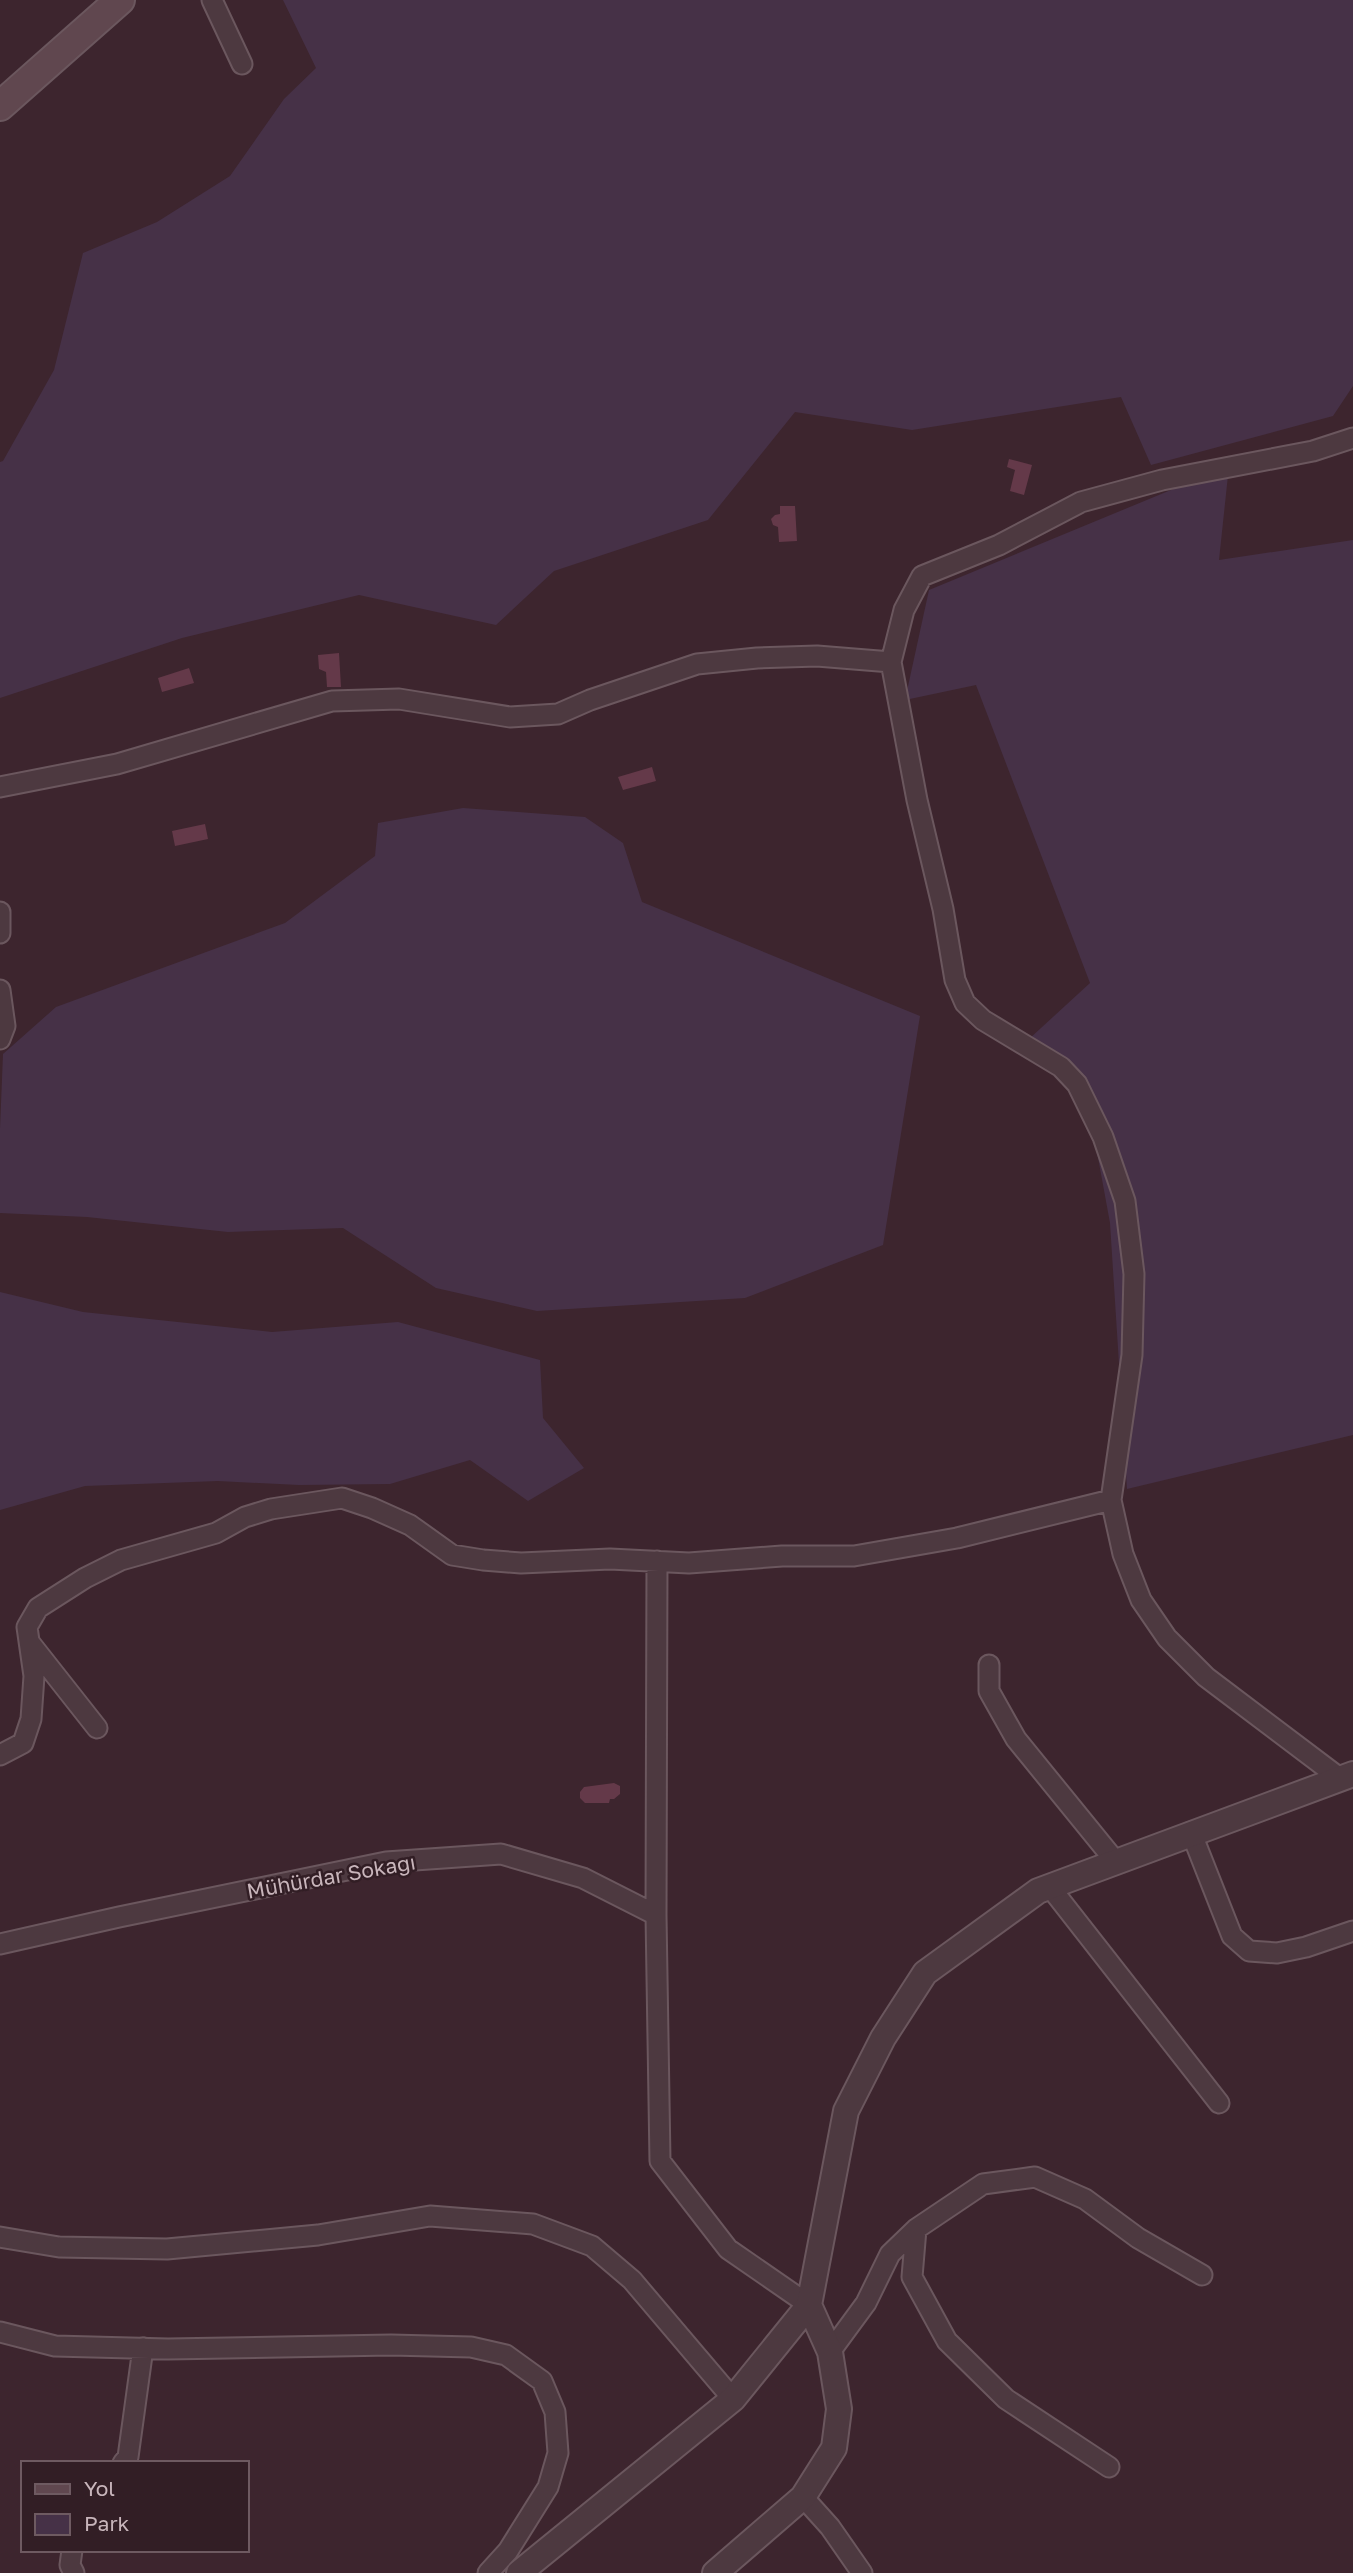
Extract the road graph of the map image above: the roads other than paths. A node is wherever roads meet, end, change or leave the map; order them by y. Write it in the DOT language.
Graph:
graph roads {
  1 [pos="121,0"];
  2 [pos="212,0"];
  3 [pos="242,64"];
  4 [pos="0,106"];
  5 [pos="1353,438"];
  6 [pos="891,662"];
  7 [pos="0,787"];
  8 [pos="0,912"];
  9 [pos="0,933"];
  10 [pos="0,990"];
  11 [pos="0,1039"];
  12 [pos="1111,1500"];
  13 [pos="657,1561"];
  14 [pos="29,1642"];
  15 [pos="989,1665"];
  16 [pos="97,1728"];
  17 [pos="0,1755"];
  18 [pos="1347,1776"];
  19 [pos="1191,1832"];
  20 [pos="1116,1862"];
  21 [pos="1050,1887"];
  22 [pos="656,1914"];
  23 [pos="1353,1931"];
  24 [pos="0,1944"];
  25 [pos="1219,2103"];
  26 [pos="916,2229"];
  27 [pos="0,2237"];
  28 [pos="1202,2275"];
  29 [pos="809,2305"];
  30 [pos="0,2332"];
  31 [pos="143,2348"];
  32 [pos="830,2352"];
  33 [pos="733,2399"];
  34 [pos="125,2461"];
  35 [pos="1109,2466"];
  36 [pos="803,2497"];
  37 [pos="72,2552"];
  38 [pos="74,2573"];
  39 [pos="488,2573"];
  40 [pos="519,2573"];
  41 [pos="715,2573"];
  42 [pos="862,2573"];
  1 -- 4 [label="main road"];
  2 -- 3 [label="street"];
  5 -- 6 [label="street"];
  6 -- 7 [label="street"];
  6 -- 12 [label="street"];
  8 -- 9 [label="street"];
  10 -- 11 [label="street"];
  12 -- 13 [label="street"];
  12 -- 18 [label="street"];
  13 -- 14 [label="street"];
  13 -- 22 [label="street"];
  14 -- 16 [label="street"];
  14 -- 17 [label="street"];
  15 -- 20 [label="street"];
  18 -- 19 [label="street"];
  19 -- 20 [label="street"];
  19 -- 23 [label="street"];
  20 -- 21 [label="street"];
  21 -- 25 [label="street"];
  21 -- 29 [label="street"];
  22 -- 24 [label="street, Mühürdar Sokağı"];
  22 -- 29 [label="street"];
  26 -- 28 [label="street"];
  26 -- 32 [label="street"];
  26 -- 35 [label="street"];
  27 -- 33 [label="street"];
  29 -- 32 [label="street"];
  29 -- 33 [label="street"];
  30 -- 31 [label="street"];
  31 -- 34 [label="street"];
  31 -- 39 [label="street"];
  32 -- 36 [label="street"];
  33 -- 40 [label="street"];
  36 -- 41 [label="street"];
  36 -- 42 [label="street"];
  37 -- 38 [label="street"];
}
